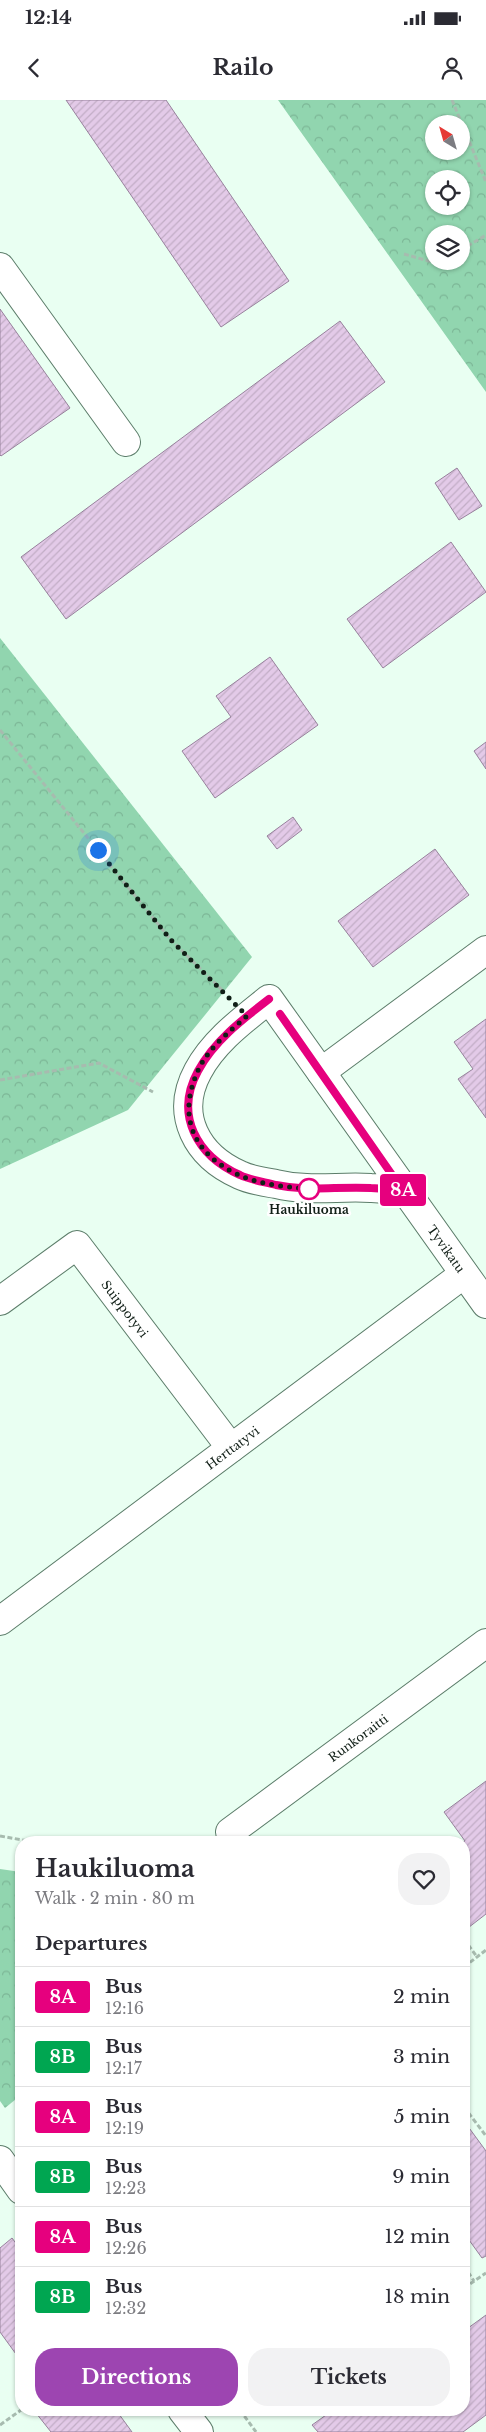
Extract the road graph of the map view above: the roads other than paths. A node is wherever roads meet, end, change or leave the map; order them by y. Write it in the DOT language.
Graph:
graph roads {
  1 [pos="0,267"];
  2 [pos="126,442"];
  3 [pos="486,950"];
  4 [pos="321,1072"];
  5 [pos="404,1192"];
  6 [pos="464,1274"];
  7 [pos="0,1301"];
  8 [pos="486,1304"];
  9 [pos="231,1448"];
  10 [pos="0,1622"];
  11 [pos="486,1643"];
  12 [pos="230,1832"];
  13 [pos="0,2160"];
  14 [pos="15,2181"];
  15 [pos="187,2416"];
  16 [pos="199,2432"];
  1 -- 2 [label="street"];
  3 -- 4 [label="street"];
  4 -- 5 [label="street, Tyvikatu"];
  4 -- 5 [label="street, Tyvikatu"];
  5 -- 6 [label="street, Tyvikatu"];
  6 -- 8 [label="street, Tyvikatu"];
  6 -- 9 [label="street, Herttatyvi"];
  7 -- 9 [label="street, Suippotyvi"];
  9 -- 10 [label="street, Herttatyvi"];
  11 -- 12 [label="street, Runkoraitti"];
  13 -- 14 [label="street"];
  15 -- 16 [label="street"];
}
